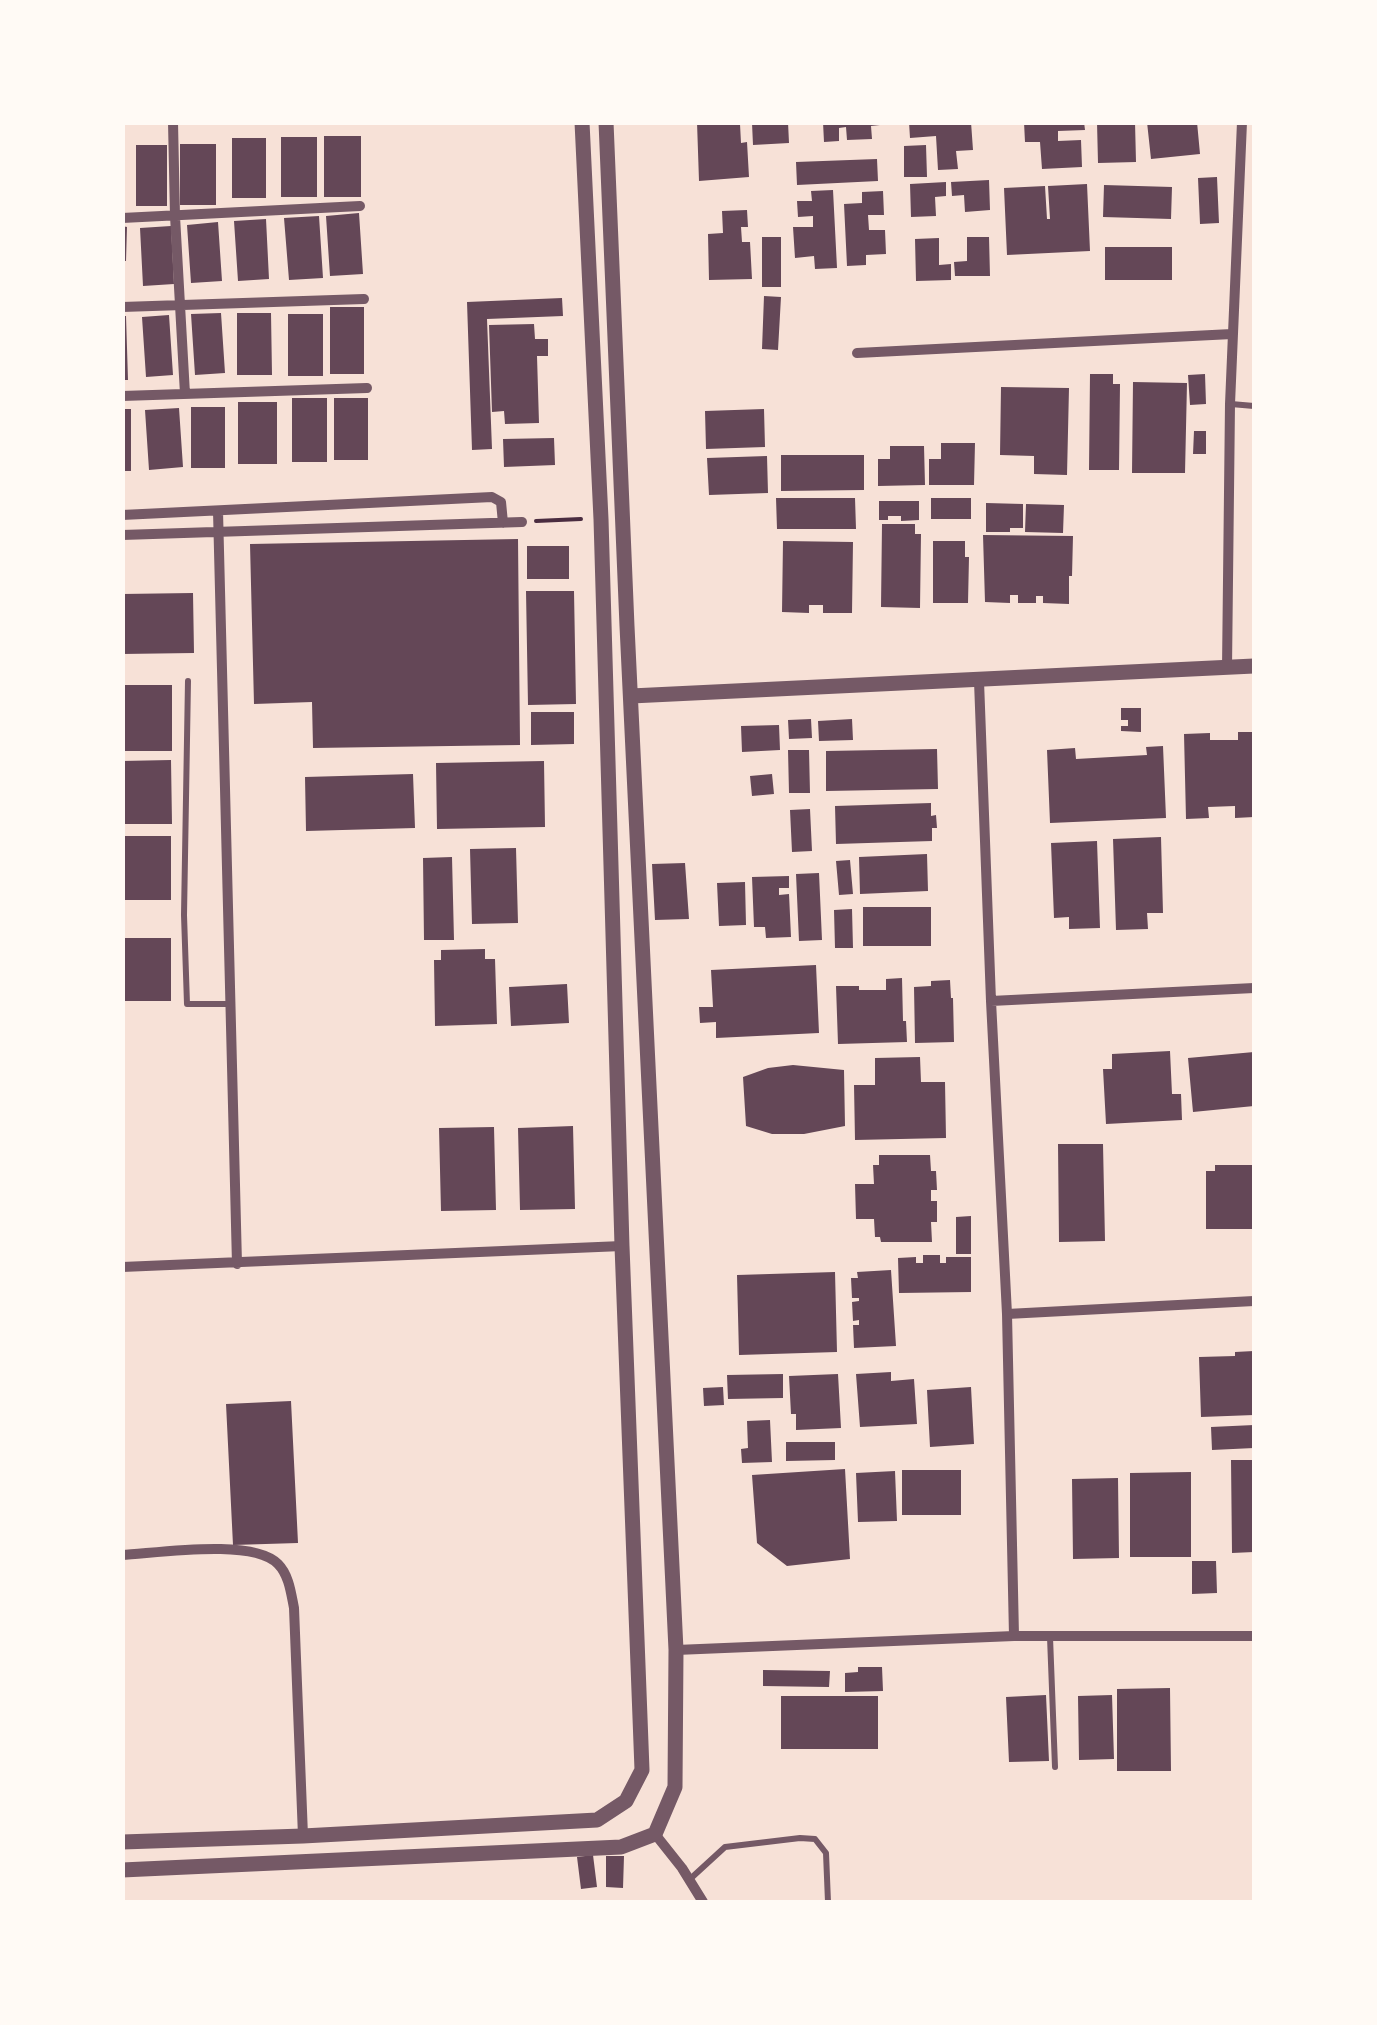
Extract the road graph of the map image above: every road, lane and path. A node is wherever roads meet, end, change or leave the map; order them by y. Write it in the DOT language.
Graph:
graph roads {
  1 [pos="173,122"];
  2 [pos="582,122"];
  3 [pos="606,122"];
  4 [pos="1242,122"];
  5 [pos="360,206"];
  6 [pos="175,216"];
  7 [pos="122,218"];
  8 [pos="364,299"];
  9 [pos="181,305"];
  10 [pos="122,307"];
  11 [pos="1232,334"];
  12 [pos="857,353"];
  13 [pos="367,388"];
  14 [pos="185,394"];
  15 [pos="122,396"];
  16 [pos="1230,404"];
  17 [pos="1254,406"];
  18 [pos="218,512"];
  19 [pos="122,515"];
  20 [pos="601,518"];
  21 [pos="522,522"];
  22 [pos="503,523"];
  23 [pos="219,531"];
  24 [pos="122,535"];
  25 [pos="1254,666"];
  26 [pos="1227,668"];
  27 [pos="188,681"];
  28 [pos="979,681"];
  29 [pos="631,696"];
  30 [pos="1254,988"];
  31 [pos="991,1001"];
  32 [pos="231,1004"];
  33 [pos="622,1246"];
  34 [pos="237,1264"];
  35 [pos="122,1267"];
  36 [pos="1254,1302"];
  37 [pos="1007,1314"];
  38 [pos="122,1555"];
  39 [pos="1014,1636"];
  40 [pos="1254,1636"];
  41 [pos="1050,1637"];
  42 [pos="676,1650"];
  43 [pos="1055,1767"];
  44 [pos="655,1834"];
  45 [pos="303,1836"];
  46 [pos="122,1842"];
  47 [pos="122,1870"];
  48 [pos="689,1880"];
  49 [pos="703,1902"];
  50 [pos="828,1902"];
  1 -- 6 [label="street"];
  2 -- 20 [label="street"];
  3 -- 29 [label="street"];
  4 -- 11 [label="street"];
  5 -- 6 [label="street"];
  6 -- 7 [label="street"];
  6 -- 9 [label="street"];
  8 -- 9 [label="street"];
  9 -- 10 [label="street"];
  9 -- 14 [label="street"];
  11 -- 12 [label="street"];
  11 -- 16 [label="street"];
  13 -- 14 [label="street"];
  14 -- 15 [label="street"];
  16 -- 17 [label="lane"];
  16 -- 26 [label="street"];
  18 -- 19 [label="street"];
  18 -- 22 [label="street"];
  18 -- 23 [label="street"];
  20 -- 21 [label="path"];
  20 -- 33 [label="street"];
  21 -- 22 [label="street"];
  22 -- 23 [label="street"];
  23 -- 24 [label="street"];
  23 -- 32 [label="street"];
  25 -- 26 [label="street"];
  26 -- 28 [label="street"];
  27 -- 32 [label="lane"];
  28 -- 29 [label="street"];
  28 -- 31 [label="street"];
  29 -- 42 [label="street"];
  30 -- 31 [label="street"];
  31 -- 37 [label="street"];
  32 -- 34 [label="street"];
  33 -- 34 [label="street"];
  33 -- 45 [label="street"];
  34 -- 35 [label="street"];
  36 -- 37 [label="street"];
  37 -- 39 [label="street"];
  38 -- 45 [label="street"];
  39 -- 41 [label="street"];
  39 -- 42 [label="street"];
  40 -- 41 [label="street"];
  41 -- 43 [label="lane"];
  42 -- 44 [label="street"];
  44 -- 47 [label="street"];
  44 -- 48 [label="street"];
  45 -- 46 [label="street"];
  48 -- 49 [label="street"];
  48 -- 50 [label="lane"];
}
